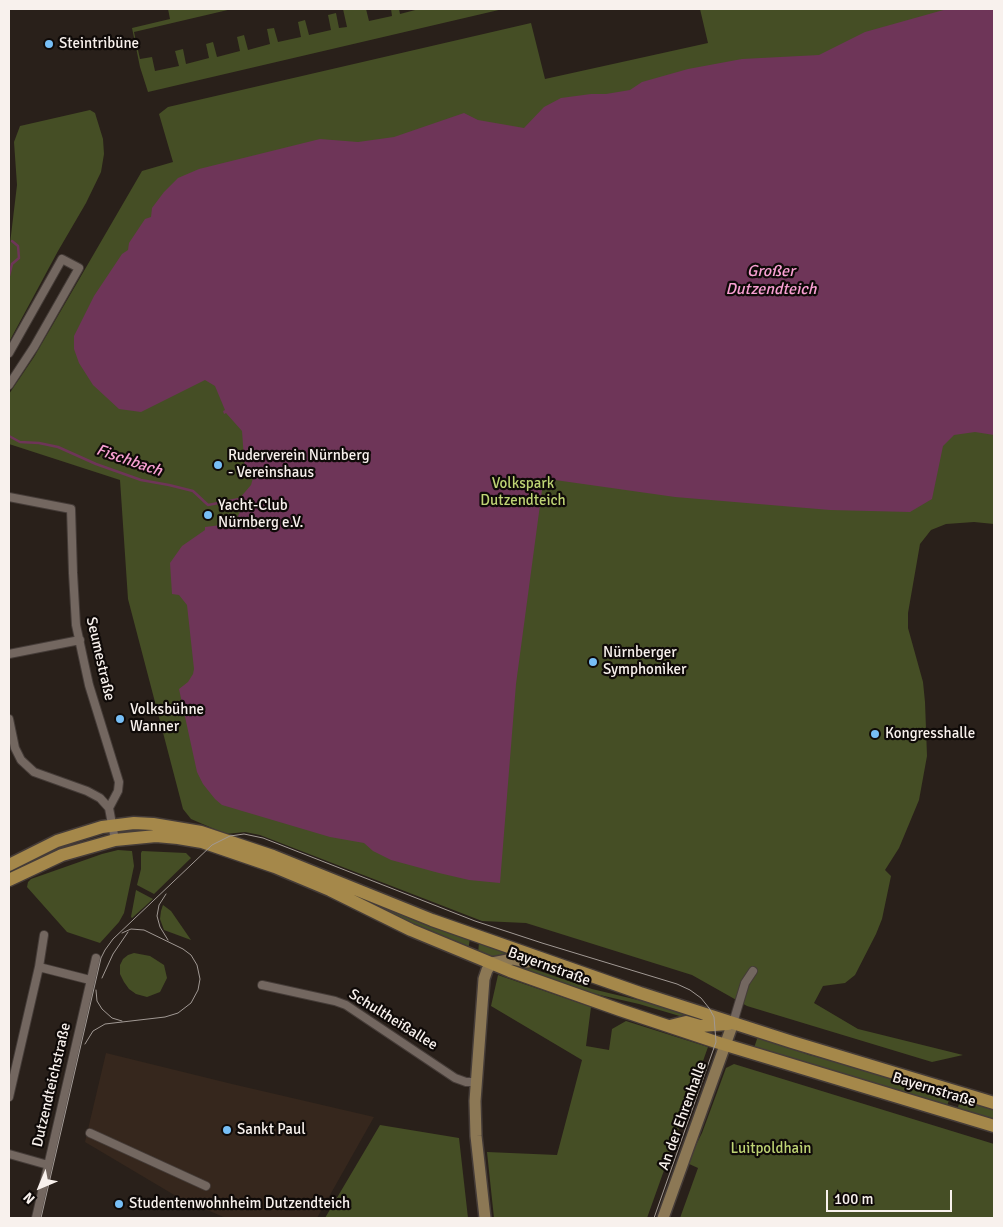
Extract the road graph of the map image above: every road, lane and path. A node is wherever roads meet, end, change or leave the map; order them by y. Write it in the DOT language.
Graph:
graph roads {
  1 [pos="9,353"];
  2 [pos="9,385"];
  3 [pos="9,497"];
  4 [pos="80,640"];
  5 [pos="9,654"];
  6 [pos="9,719"];
  7 [pos="108,808"];
  8 [pos="113,825"];
  9 [pos="115,840"];
  10 [pos="9,865"];
  11 [pos="9,880"];
  12 [pos="44,935"];
  13 [pos="96,958"];
  14 [pos="541,959"];
  15 [pos="492,963"];
  16 [pos="38,967"];
  17 [pos="753,971"];
  18 [pos="90,980"];
  19 [pos="262,985"];
  20 [pos="733,1023"];
  21 [pos="670,1026"];
  22 [pos="725,1044"];
  23 [pos="811,1048"];
  24 [pos="803,1068"];
  25 [pos="475,1082"];
  26 [pos="9,1097"];
  27 [pos="994,1103"];
  28 [pos="994,1126"];
  29 [pos="90,1134"];
  30 [pos="9,1154"];
  31 [pos="48,1165"];
  32 [pos="206,1186"];
  33 [pos="36,1218"];
  34 [pos="485,1218"];
  35 [pos="662,1218"];
  1 -- 2 [label="street"];
  3 -- 4 [label="street, Seumestraße"];
  4 -- 5 [label="street"];
  4 -- 7 [label="street, Seumestraße"];
  6 -- 7 [label="street"];
  7 -- 8 [label="street"];
  8 -- 9 [label="street"];
  8 -- 10 [label="main road, Bayernstraße"];
  8 -- 14 [label="main road, Bayernstraße"];
  9 -- 11 [label="main road, Bayernstraße"];
  9 -- 15 [label="main road, Bayernstraße"];
  12 -- 16 [label="street"];
  13 -- 18 [label="street, Dutzendteichstraße"];
  14 -- 15 [label="main road"];
  14 -- 20 [label="main road, Bayernstraße"];
  15 -- 21 [label="main road, Bayernstraße"];
  15 -- 25 [label="main road"];
  16 -- 18 [label="street"];
  16 -- 26 [label="street"];
  17 -- 20 [label="street"];
  18 -- 31 [label="street, Dutzendteichstraße"];
  19 -- 25 [label="street, Schultheißallee"];
  20 -- 21 [label="main road"];
  20 -- 22 [label="main road, An der Ehrenhalle"];
  20 -- 23 [label="main road, Bayernstraße"];
  21 -- 22 [label="main road, Bayernstraße"];
  22 -- 24 [label="main road, Bayernstraße"];
  22 -- 35 [label="main road, An der Ehrenhalle"];
  23 -- 24 [label="main road"];
  23 -- 27 [label="main road, Bayernstraße"];
  24 -- 28 [label="main road, Bayernstraße"];
  25 -- 34 [label="main road"];
  29 -- 32 [label="street"];
  30 -- 31 [label="street"];
  31 -- 33 [label="street, Dutzendteichstraße"];
}
